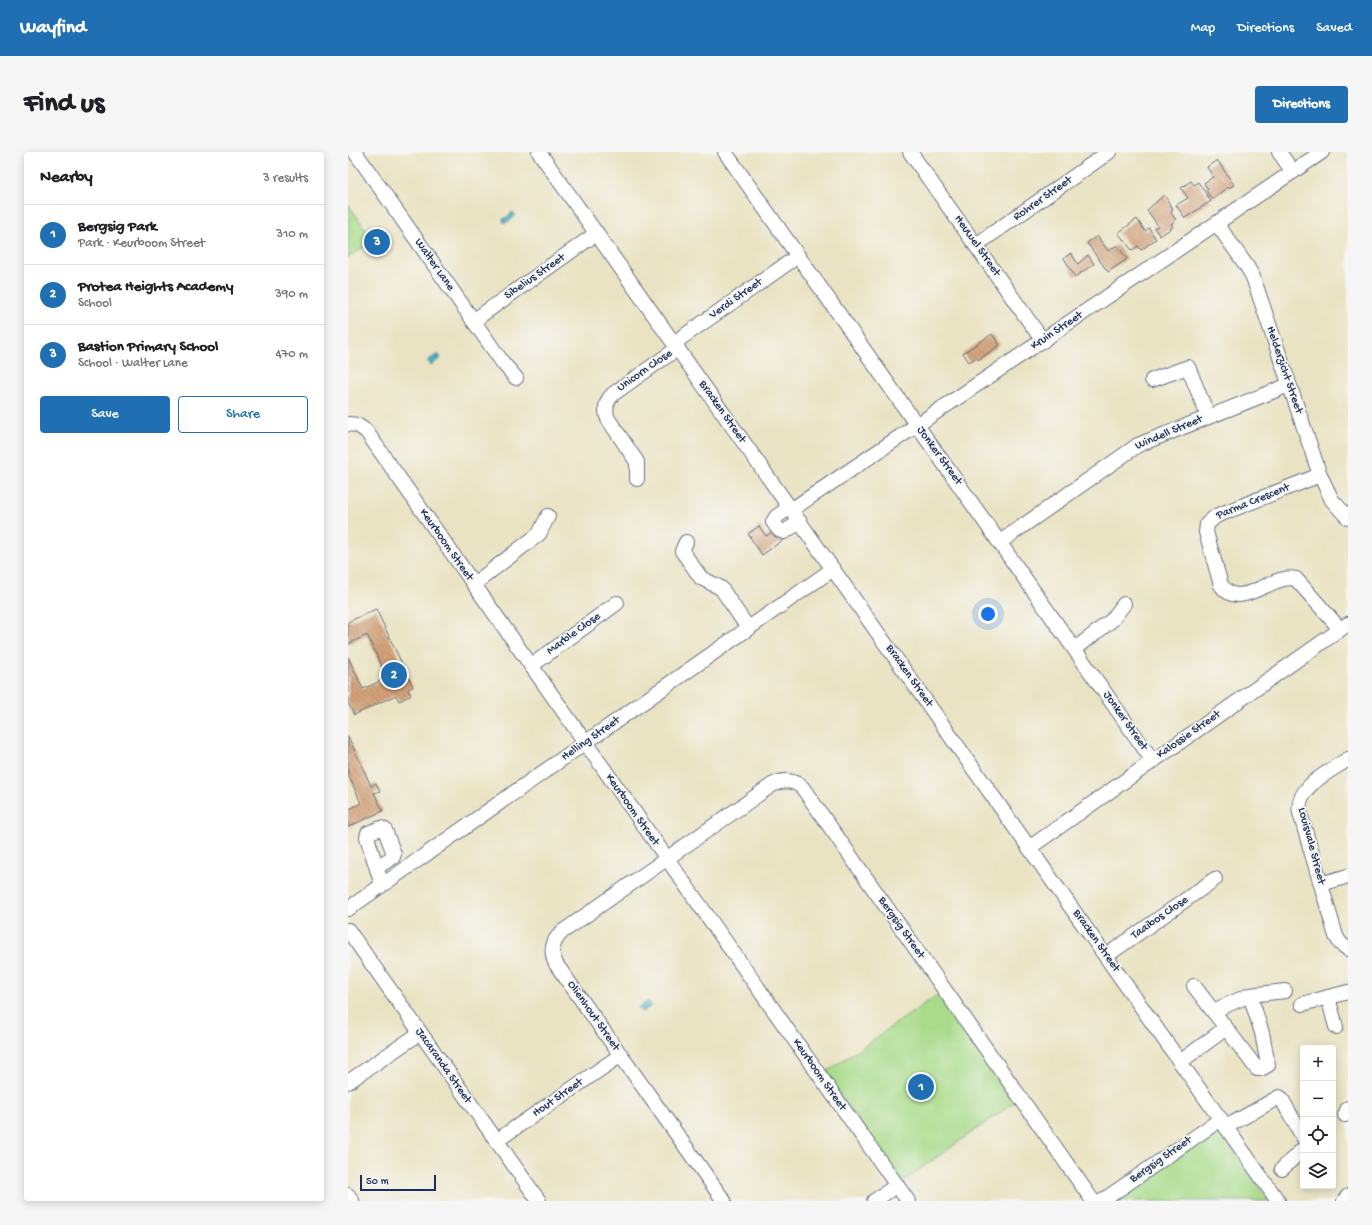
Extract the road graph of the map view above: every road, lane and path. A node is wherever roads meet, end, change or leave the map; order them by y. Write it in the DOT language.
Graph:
graph roads {
  1 [pos="355,152"];
  2 [pos="539,152"];
  3 [pos="725,152"];
  4 [pos="910,152"];
  5 [pos="1109,152"];
  6 [pos="1279,152"];
  7 [pos="1322,152"];
  8 [pos="1293,172"];
  9 [pos="1218,224"];
  10 [pos="597,234"];
  11 [pos="976,245"];
  12 [pos="798,256"];
  13 [pos="473,321"];
  14 [pos="1043,341"];
  15 [pos="676,346"];
  16 [pos="516,378"];
  17 [pos="1152,380"];
  18 [pos="1289,385"];
  19 [pos="1208,416"];
  20 [pos="350,424"];
  21 [pos="917,426"];
  22 [pos="1320,475"];
  23 [pos="638,479"];
  24 [pos="790,508"];
  25 [pos="548,516"];
  26 [pos="1348,518"];
  27 [pos="800,522"];
  28 [pos="686,542"];
  29 [pos="1000,542"];
  30 [pos="833,569"];
  31 [pos="474,584"];
  32 [pos="617,603"];
  33 [pos="1124,604"];
  34 [pos="1344,626"];
  35 [pos="748,628"];
  36 [pos="1075,649"];
  37 [pos="531,666"];
  38 [pos="586,743"];
  39 [pos="1348,759"];
  40 [pos="1153,761"];
  41 [pos="1030,848"];
  42 [pos="667,859"];
  43 [pos="376,867"];
  44 [pos="1348,876"];
  45 [pos="1215,880"];
  46 [pos="1321,884"];
  47 [pos="382,885"];
  48 [pos="348,909"];
  49 [pos="348,930"];
  50 [pos="1348,948"];
  51 [pos="1106,956"];
  52 [pos="1194,986"];
  53 [pos="1285,990"];
  54 [pos="1348,992"];
  55 [pos="1250,995"];
  56 [pos="1328,997"];
  57 [pos="1302,1004"];
  58 [pos="1213,1011"];
  59 [pos="1336,1027"];
  60 [pos="1226,1028"];
  61 [pos="420,1033"];
  62 [pos="620,1055"];
  63 [pos="1180,1062"];
  64 [pos="348,1082"];
  65 [pos="1223,1123"];
  66 [pos="1300,1132"];
  67 [pos="496,1141"];
  68 [pos="1300,1152"];
  69 [pos="1282,1169"];
  70 [pos="897,1185"];
  71 [pos="348,1195"];
  72 [pos="1348,1196"];
  73 [pos="352,1201"];
  74 [pos="539,1201"];
  75 [pos="724,1201"];
  76 [pos="874,1201"];
  77 [pos="908,1201"];
  78 [pos="1093,1201"];
  79 [pos="1102,1201"];
  80 [pos="1278,1201"];
  81 [pos="1344,1201"];
  1 -- 13 [label="street, Walter Lane"];
  2 -- 10 [label="street, Bracken Street"];
  3 -- 12 [label="street, Jonker Street"];
  4 -- 11 [label="street, Heuwel Street"];
  5 -- 11 [label="street, Rohrer Street"];
  6 -- 8 [label="street"];
  7 -- 8 [label="street, Kruin Street"];
  8 -- 9 [label="street, Kruin Street"];
  9 -- 14 [label="street, Kruin Street"];
  9 -- 18 [label="street, Helderzicht Street"];
  10 -- 13 [label="street, Sibelius Street"];
  10 -- 15 [label="street, Bracken Street"];
  11 -- 14 [label="street, Heuwel Street"];
  12 -- 15 [label="street, Verdi Street"];
  12 -- 21 [label="street, Jonker Street"];
  13 -- 16 [label="street, Walter Lane"];
  14 -- 21 [label="street, Kruin Street"];
  15 -- 23 [label="street, Unicorn Close"];
  15 -- 24 [label="street, Bracken Street"];
  17 -- 19 [label="street"];
  18 -- 19 [label="street, Windell Street"];
  18 -- 22 [label="street, Helderzicht Street"];
  19 -- 29 [label="street, Windell Street"];
  20 -- 31 [label="street, Keurboom Street"];
  21 -- 24 [label="street, Kruin Street"];
  21 -- 29 [label="street, Jonker Street"];
  22 -- 26 [label="street, Helderzicht Street"];
  22 -- 34 [label="street, Parma Crescent"];
  24 -- 27 [label="street, Bracken Street"];
  24 -- 27 [label="street, Kruin Street"];
  25 -- 31 [label="street"];
  27 -- 30 [label="street, Bracken Street"];
  28 -- 35 [label="street"];
  29 -- 36 [label="street, Jonker Street"];
  30 -- 35 [label="street, Helling Street"];
  30 -- 41 [label="street, Bracken Street"];
  31 -- 37 [label="street, Keurboom Street"];
  32 -- 37 [label="street, Marble Close"];
  33 -- 36 [label="street"];
  34 -- 40 [label="street, Kalossie Street"];
  35 -- 38 [label="street, Helling Street"];
  36 -- 40 [label="street, Jonker Street"];
  37 -- 38 [label="street, Keurboom Street"];
  38 -- 42 [label="street, Keurboom Street"];
  38 -- 47 [label="street, Helling Street"];
  39 -- 46 [label="street, Louisvale Street"];
  40 -- 41 [label="street, Kalossie Street"];
  41 -- 51 [label="street, Bracken Street"];
  42 -- 62 [label="street, Olienhout Street"];
  42 -- 70 [label="street, Keurboom Street"];
  42 -- 78 [label="street, Bergsig Street"];
  43 -- 47 [label="street"];
  44 -- 46 [label="street"];
  45 -- 51 [label="street, Taaibos Close"];
  46 -- 50 [label="street, Louisvale Street"];
  47 -- 48 [label="street, Helling Street"];
  49 -- 61 [label="street, Jacaranda Street"];
  51 -- 63 [label="street, Bracken Street"];
  52 -- 58 [label="street"];
  53 -- 55 [label="street"];
  54 -- 56 [label="street"];
  55 -- 58 [label="street"];
  55 -- 60 [label="street"];
  56 -- 57 [label="street"];
  56 -- 59 [label="street"];
  58 -- 60 [label="street"];
  60 -- 63 [label="street"];
  61 -- 64 [label="street"];
  61 -- 67 [label="street, Jacaranda Street"];
  62 -- 67 [label="street, Hout Street"];
  62 -- 75 [label="street, Olienhout Street"];
  63 -- 65 [label="street, Bracken Street"];
  65 -- 66 [label="street, Bergsig Street"];
  65 -- 79 [label="street, Bergsig Street"];
  65 -- 80 [label="street, Bracken Street"];
  67 -- 74 [label="street, Jacaranda Street"];
  68 -- 69 [label="street"];
  70 -- 76 [label="street"];
  70 -- 77 [label="street, Keurboom Street"];
  71 -- 73 [label="street"];
  72 -- 81 [label="street"];
}
